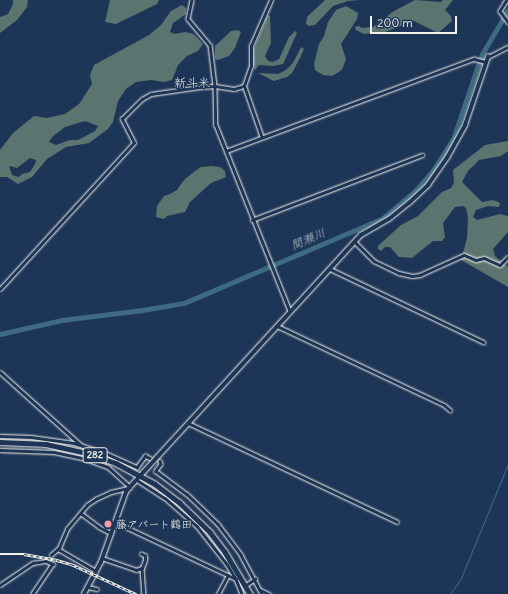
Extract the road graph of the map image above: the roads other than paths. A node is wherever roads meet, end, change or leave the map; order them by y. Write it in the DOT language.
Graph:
graph roads {
  1 [pos="192,0"];
  2 [pos="271,0"];
  3 [pos="507,0"];
  4 [pos="507,21"];
  5 [pos="507,48"];
  6 [pos="488,57"];
  7 [pos="485,62"];
  8 [pos="215,86"];
  9 [pos="244,86"];
  10 [pos="262,138"];
  11 [pos="226,151"];
  12 [pos="422,156"];
  13 [pos="252,220"];
  14 [pos="355,242"];
  15 [pos="508,257"];
  16 [pos="330,269"];
  17 [pos="0,289"];
  18 [pos="290,311"];
  19 [pos="277,326"];
  20 [pos="483,342"];
  21 [pos="0,372"];
  22 [pos="450,410"];
  23 [pos="188,423"];
  24 [pos="0,436"];
  25 [pos="0,442"];
  26 [pos="81,445"];
  27 [pos="0,450"];
  28 [pos="150,458"];
  29 [pos="160,461"];
  30 [pos="138,478"];
  31 [pos="130,487"];
  32 [pos="82,514"];
  33 [pos="115,522"];
  34 [pos="398,522"];
  35 [pos="111,533"];
  36 [pos="58,549"];
  37 [pos="141,554"];
  38 [pos="52,555"];
  39 [pos="102,558"];
  40 [pos="142,568"];
  41 [pos="96,571"];
  42 [pos="228,575"];
  43 [pos="238,578"];
  44 [pos="255,580"];
  45 [pos="0,585"];
  46 [pos="246,585"];
  47 [pos="88,587"];
  48 [pos="97,589"];
  49 [pos="260,590"];
  50 [pos="33,594"];
  51 [pos="84,594"];
  52 [pos="144,594"];
  53 [pos="218,594"];
  54 [pos="242,594"];
  55 [pos="250,594"];
  56 [pos="262,594"];
  57 [pos="269,594"];
  1 -- 8 [label="street"];
  2 -- 9 [label="street"];
  3 -- 4 [label="street"];
  5 -- 6 [label="street"];
  6 -- 7 [label="street"];
  7 -- 10 [label="street"];
  7 -- 14 [label="street"];
  8 -- 9 [label="street"];
  8 -- 11 [label="street"];
  8 -- 17 [label="street"];
  9 -- 10 [label="street"];
  10 -- 11 [label="street"];
  11 -- 13 [label="street"];
  12 -- 13 [label="street"];
  13 -- 18 [label="street"];
  14 -- 15 [label="street"];
  14 -- 16 [label="street"];
  16 -- 18 [label="street"];
  16 -- 20 [label="street"];
  18 -- 19 [label="street"];
  19 -- 22 [label="street"];
  19 -- 23 [label="street"];
  21 -- 26 [label="street"];
  23 -- 30 [label="street"];
  23 -- 34 [label="street"];
  24 -- 26 [label="street"];
  25 -- 30 [label="highway, 282"];
  26 -- 28 [label="street"];
  27 -- 31 [label="street"];
  29 -- 44 [label="street"];
  30 -- 31 [label="street"];
  30 -- 43 [label="highway, 282"];
  31 -- 32 [label="street"];
  31 -- 33 [label="street"];
  32 -- 35 [label="street"];
  32 -- 36 [label="street"];
  33 -- 35 [label="street"];
  33 -- 42 [label="street"];
  35 -- 39 [label="street"];
  36 -- 38 [label="street"];
  36 -- 41 [label="street"];
  37 -- 40 [label="street"];
  39 -- 40 [label="street"];
  39 -- 41 [label="street"];
  40 -- 52 [label="street"];
  41 -- 47 [label="street"];
  42 -- 43 [label="street"];
  42 -- 53 [label="street"];
  43 -- 46 [label="highway, 282"];
  43 -- 54 [label="street"];
  44 -- 46 [label="street"];
  44 -- 49 [label="street"];
  45 -- 50 [label="street"];
  46 -- 55 [label="highway, 282"];
  47 -- 48 [label="street"];
  47 -- 51 [label="street"];
  49 -- 56 [label="street"];
  49 -- 57 [label="street"];
}
